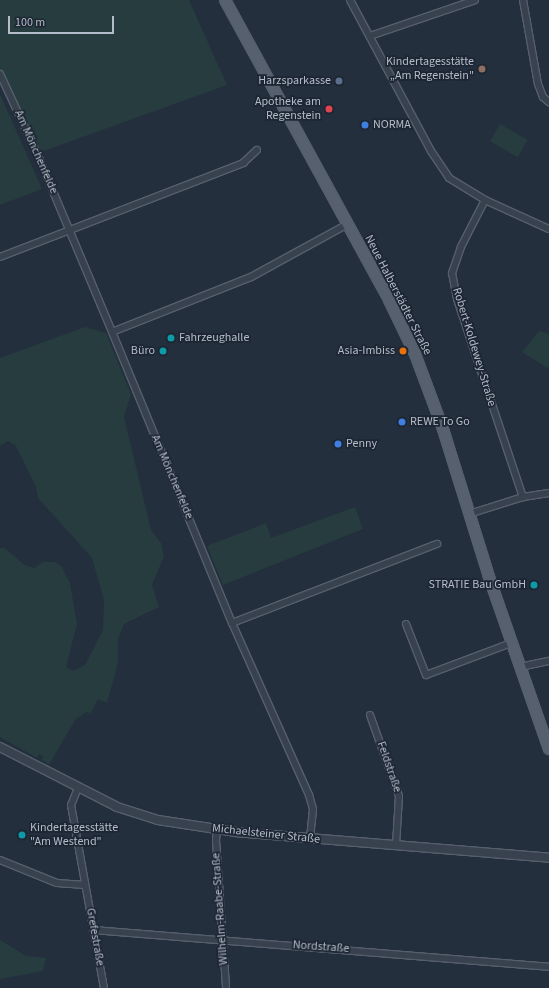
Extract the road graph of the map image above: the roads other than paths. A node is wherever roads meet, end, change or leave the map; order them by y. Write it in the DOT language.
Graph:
graph roads {
  1 [pos="225,0"];
  2 [pos="350,0"];
  3 [pos="475,0"];
  4 [pos="523,0"];
  5 [pos="370,36"];
  6 [pos="0,74"];
  7 [pos="549,102"];
  8 [pos="257,150"];
  9 [pos="485,200"];
  10 [pos="346,224"];
  11 [pos="549,229"];
  12 [pos="70,231"];
  13 [pos="0,258"];
  14 [pos="112,332"];
  15 [pos="549,493"];
  16 [pos="523,497"];
  17 [pos="469,514"];
  18 [pos="437,544"];
  19 [pos="232,622"];
  20 [pos="406,624"];
  21 [pos="511,643"];
  22 [pos="549,661"];
  23 [pos="520,667"];
  24 [pos="370,715"];
  25 [pos="0,747"];
  26 [pos="549,749"];
  27 [pos="78,788"];
  28 [pos="217,829"];
  29 [pos="310,838"];
  30 [pos="396,845"];
  31 [pos="549,858"];
  32 [pos="0,860"];
  33 [pos="85,886"];
  34 [pos="93,930"];
  35 [pos="222,939"];
  36 [pos="549,966"];
  37 [pos="104,988"];
  38 [pos="226,988"];
  1 -- 10 [label="main road, Neue Halberstädter Straße"];
  2 -- 5 [label="street"];
  3 -- 5 [label="street"];
  4 -- 7 [label="street"];
  5 -- 9 [label="street"];
  6 -- 12 [label="street, Am Mönchenfelde"];
  8 -- 12 [label="street"];
  9 -- 11 [label="street"];
  9 -- 16 [label="street, Robert-Koldewey-Straße"];
  10 -- 14 [label="street"];
  10 -- 17 [label="main road, Neue Halberstädter Straße"];
  12 -- 13 [label="street"];
  12 -- 14 [label="street, Am Mönchenfelde"];
  14 -- 19 [label="street, Am Mönchenfelde"];
  15 -- 16 [label="street"];
  16 -- 17 [label="street"];
  17 -- 21 [label="main road, Neue Halberstädter Straße"];
  18 -- 19 [label="street"];
  19 -- 29 [label="street, Am Mönchenfelde"];
  20 -- 21 [label="street"];
  21 -- 23 [label="main road, Neue Halberstädter Straße"];
  22 -- 23 [label="street"];
  23 -- 26 [label="main road, Neue Halberstädter Straße"];
  24 -- 30 [label="street, Feldstraße"];
  25 -- 27 [label="street, Michaelsteiner Straße"];
  27 -- 28 [label="street, Michaelsteiner Straße"];
  27 -- 33 [label="street, Grefestraße"];
  28 -- 29 [label="street, Michaelsteiner Straße"];
  28 -- 35 [label="street, Wilhelm-Raabe-Straße"];
  29 -- 30 [label="street, Michaelsteiner Straße"];
  30 -- 31 [label="street, Michaelsteiner Straße"];
  32 -- 33 [label="street"];
  33 -- 34 [label="street, Grefestraße"];
  34 -- 35 [label="street, Nordstraße"];
  34 -- 37 [label="street, Grefestraße"];
  35 -- 36 [label="street, Nordstraße"];
  35 -- 38 [label="street, Wilhelm-Raabe-Straße"];
}
